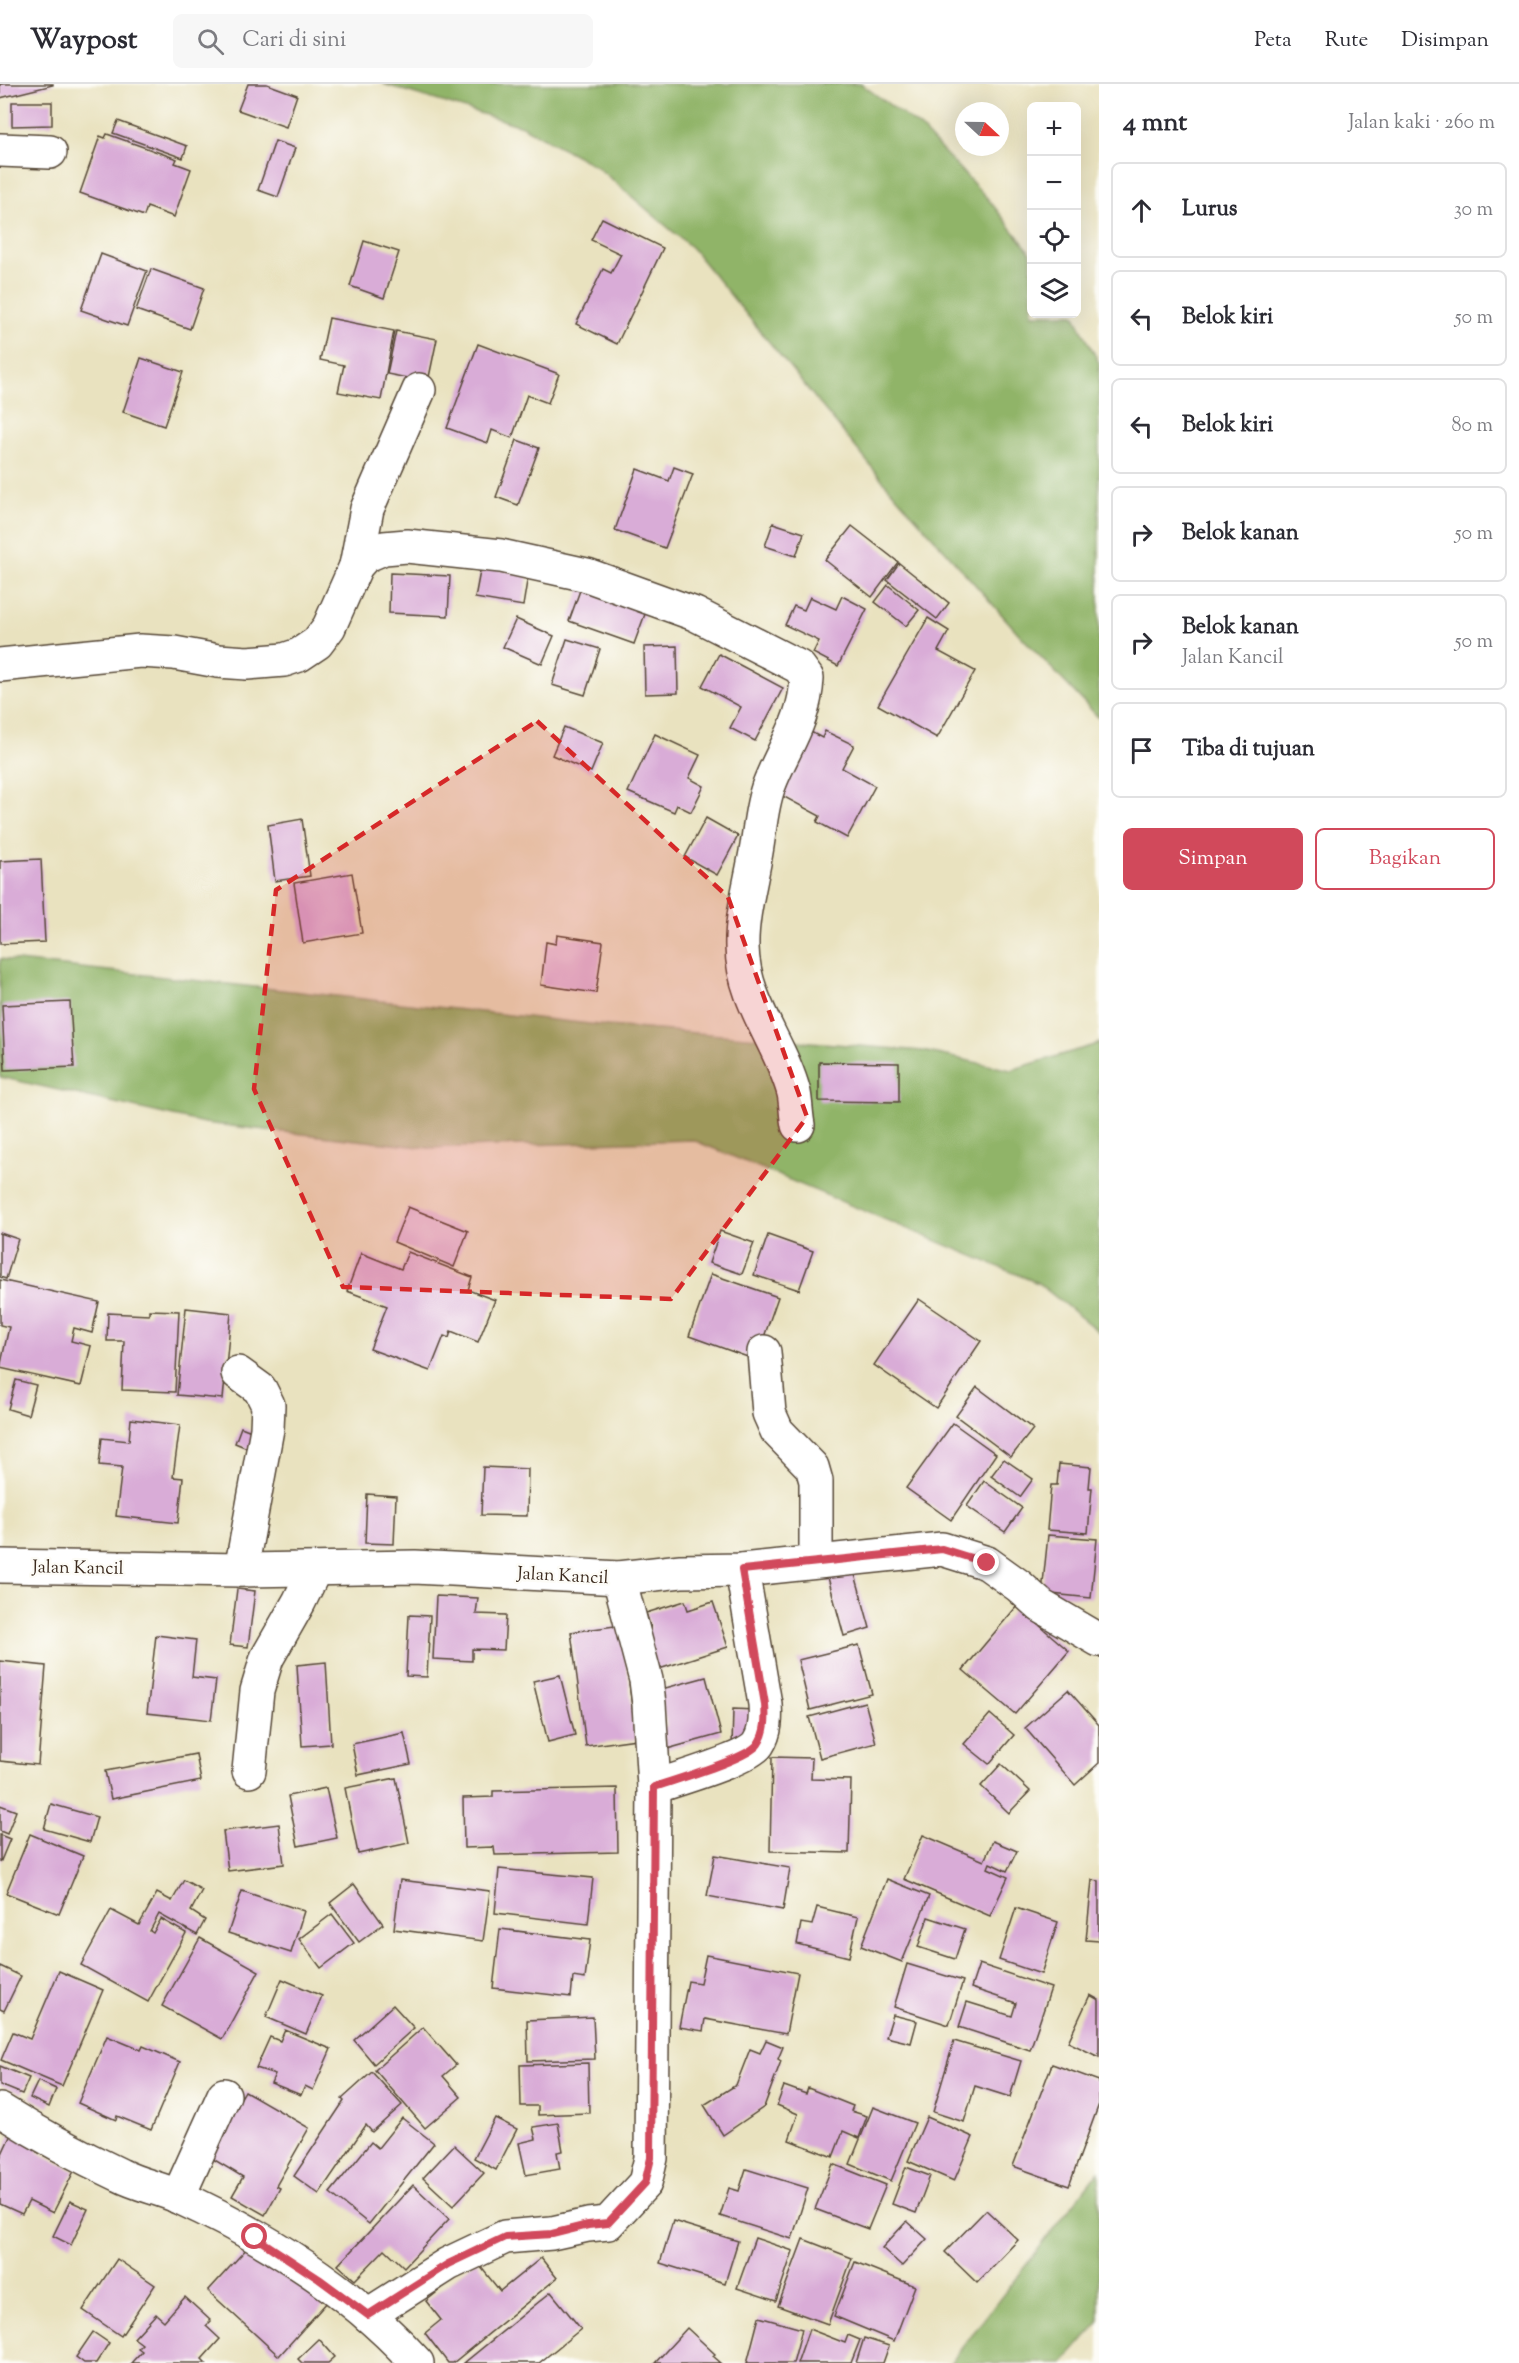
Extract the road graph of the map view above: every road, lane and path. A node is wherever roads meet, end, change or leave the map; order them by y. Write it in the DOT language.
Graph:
graph roads {
  1 [pos="0,150"];
  2 [pos="50,152"];
  3 [pos="419,390"];
  4 [pos="356,566"];
  5 [pos="0,665"];
  6 [pos="798,1125"];
  7 [pos="764,1352"];
  8 [pos="238,1373"];
  9 [pos="816,1561"];
  10 [pos="0,1566"];
  11 [pos="315,1569"];
  12 [pos="241,1570"];
  13 [pos="742,1570"];
  14 [pos="619,1578"];
  15 [pos="1099,1640"];
  16 [pos="249,1771"];
  17 [pos="654,1787"];
  18 [pos="224,2095"];
  19 [pos="0,2110"];
  20 [pos="178,2197"];
  21 [pos="368,2315"];
  22 [pos="417,2363"];
  1 -- 2 [label="street"];
  3 -- 4 [label="street"];
  4 -- 5 [label="street"];
  4 -- 6 [label="street"];
  7 -- 9 [label="street"];
  8 -- 12 [label="street"];
  9 -- 13 [label="street, Jalan Kancil"];
  9 -- 15 [label="street, Jalan Kancil"];
  10 -- 12 [label="street, Jalan Kancil"];
  11 -- 12 [label="street, Jalan Kancil"];
  11 -- 14 [label="street, Jalan Kancil"];
  11 -- 16 [label="street"];
  13 -- 14 [label="street, Jalan Kancil"];
  13 -- 17 [label="street"];
  14 -- 17 [label="street"];
  17 -- 21 [label="street"];
  18 -- 20 [label="street"];
  19 -- 20 [label="street"];
  20 -- 21 [label="street"];
  21 -- 22 [label="street"];
}
